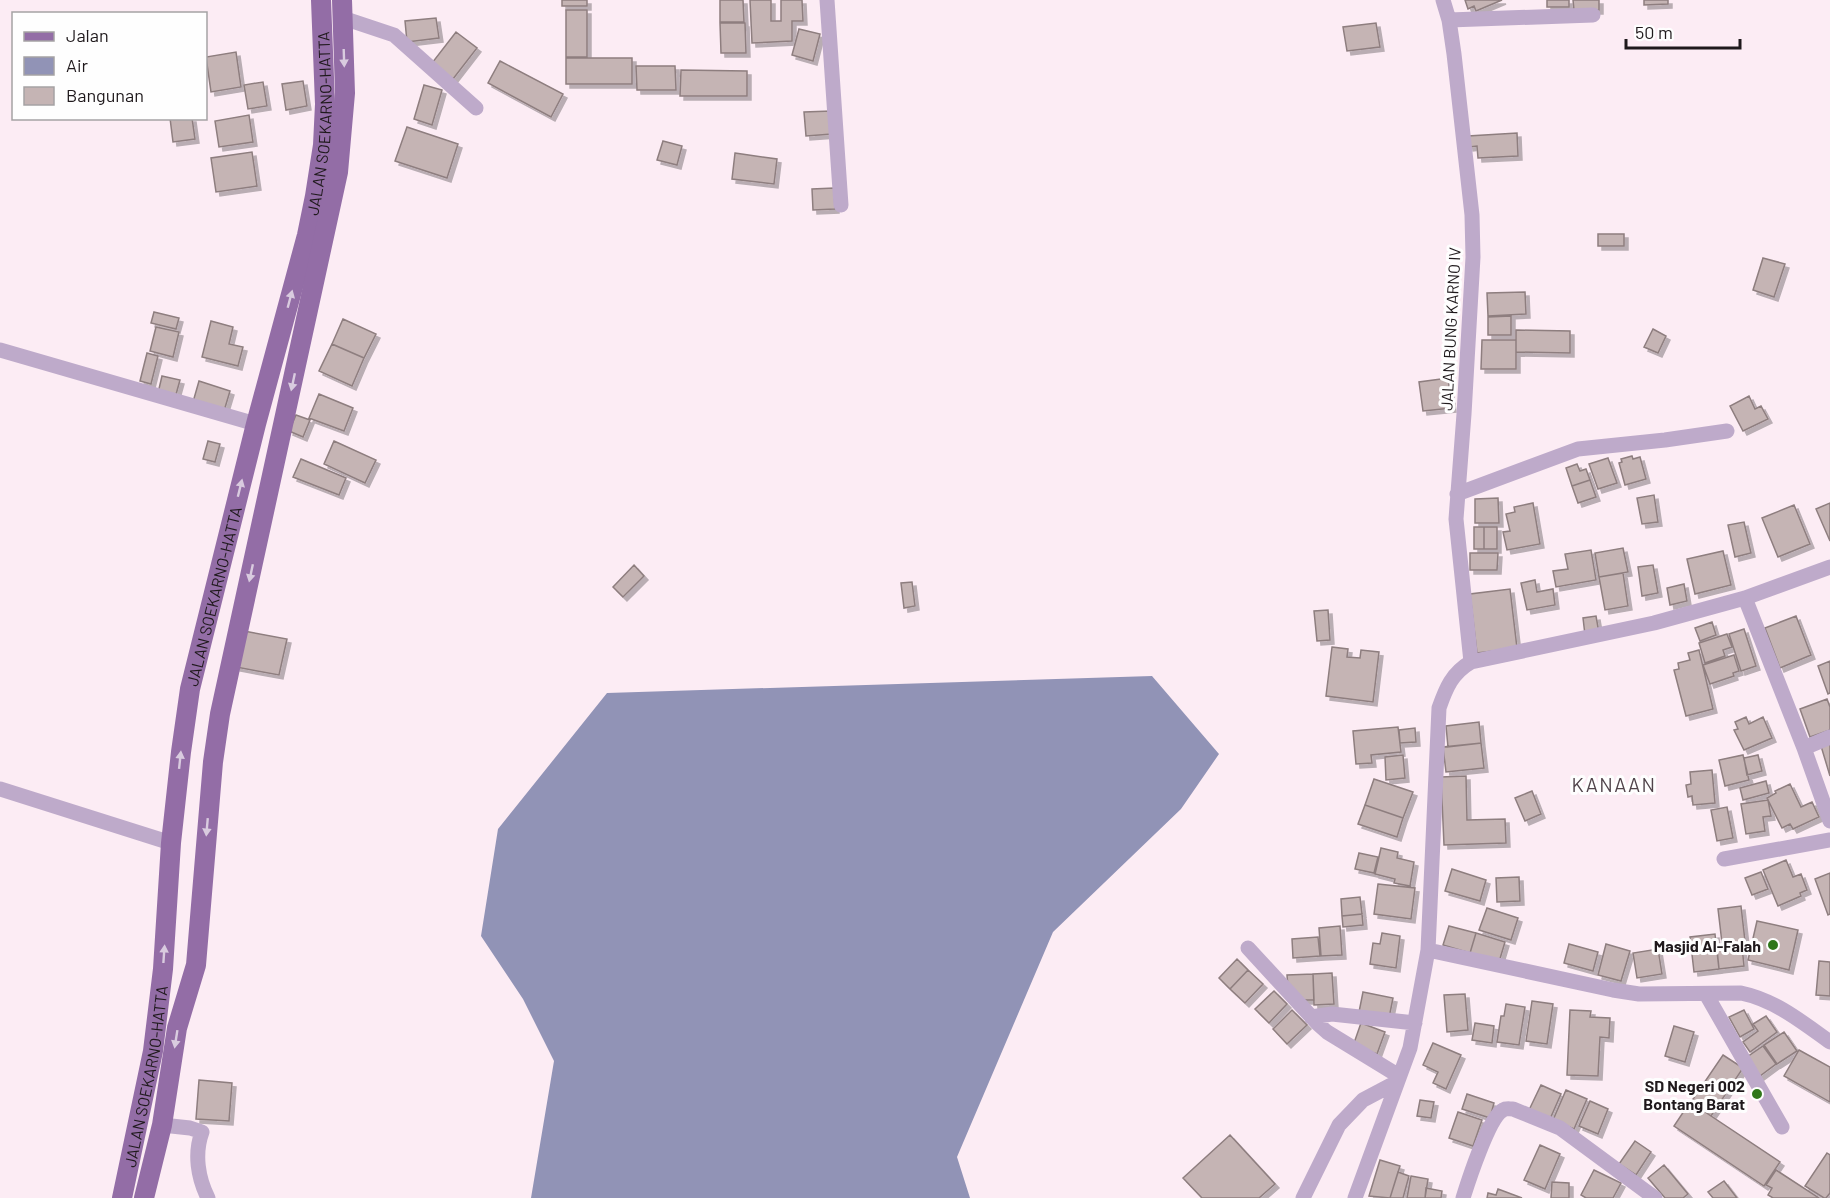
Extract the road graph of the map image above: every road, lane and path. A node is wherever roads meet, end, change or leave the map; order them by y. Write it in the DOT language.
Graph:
graph roads {
  1 [pos="321,0"];
  2 [pos="827,0"];
  3 [pos="1443,0"];
  4 [pos="342,9"];
  5 [pos="1593,15"];
  6 [pos="1449,20"];
  7 [pos="476,108"];
  8 [pos="323,200"];
  9 [pos="841,205"];
  10 [pos="316,239"];
  11 [pos="0,350"];
  12 [pos="256,423"];
  13 [pos="1727,431"];
  14 [pos="1456,494"];
  15 [pos="1830,567"];
  16 [pos="1745,598"];
  17 [pos="1471,662"];
  18 [pos="1830,737"];
  19 [pos="1804,748"];
  20 [pos="0,789"];
  21 [pos="1830,821"];
  22 [pos="1830,840"];
  23 [pos="171,843"];
  24 [pos="1725,859"];
  25 [pos="1248,948"];
  26 [pos="1428,950"];
  27 [pos="1706,994"];
  28 [pos="1311,1017"];
  29 [pos="1415,1023"];
  30 [pos="1830,1042"];
  31 [pos="1398,1079"];
  32 [pos="162,1125"];
  33 [pos="1782,1127"];
  34 [pos="122,1198"];
  35 [pos="144,1198"];
  36 [pos="208,1198"];
  37 [pos="1303,1198"];
  38 [pos="1355,1198"];
  39 [pos="1464,1198"];
  40 [pos="1655,1198"];
  1 -- 8 [label="main road, JALAN SOEKARNO-HATTA"];
  2 -- 9 [label="street"];
  3 -- 6 [label="street, JALAN BUNG KARNO IV"];
  4 -- 7 [label="street"];
  4 -- 8 [label="main road, JALAN SOEKARNO-HATTA, one-way"];
  5 -- 6 [label="street"];
  6 -- 14 [label="street, JALAN BUNG KARNO IV"];
  8 -- 10 [label="main road, JALAN SOEKARNO-HATTA"];
  12 -- 10 [label="main road, JALAN SOEKARNO-HATTA, one-way"];
  10 -- 32 [label="main road, JALAN SOEKARNO-HATTA, one-way"];
  11 -- 12 [label="street"];
  23 -- 12 [label="main road, JALAN SOEKARNO-HATTA, one-way"];
  13 -- 14 [label="street"];
  14 -- 17 [label="street, JALAN BUNG KARNO IV"];
  15 -- 16 [label="street"];
  16 -- 17 [label="street"];
  16 -- 19 [label="street"];
  17 -- 26 [label="street"];
  18 -- 19 [label="street"];
  19 -- 21 [label="street"];
  20 -- 23 [label="street"];
  22 -- 24 [label="street"];
  34 -- 23 [label="main road, JALAN SOEKARNO-HATTA, one-way"];
  25 -- 28 [label="street"];
  26 -- 27 [label="street"];
  26 -- 29 [label="street"];
  27 -- 30 [label="street"];
  27 -- 33 [label="street"];
  28 -- 29 [label="street"];
  28 -- 31 [label="street"];
  29 -- 31 [label="street"];
  31 -- 37 [label="street"];
  31 -- 38 [label="street"];
  32 -- 35 [label="main road, JALAN SOEKARNO-HATTA"];
  32 -- 36 [label="street"];
  39 -- 40 [label="street"];
}
